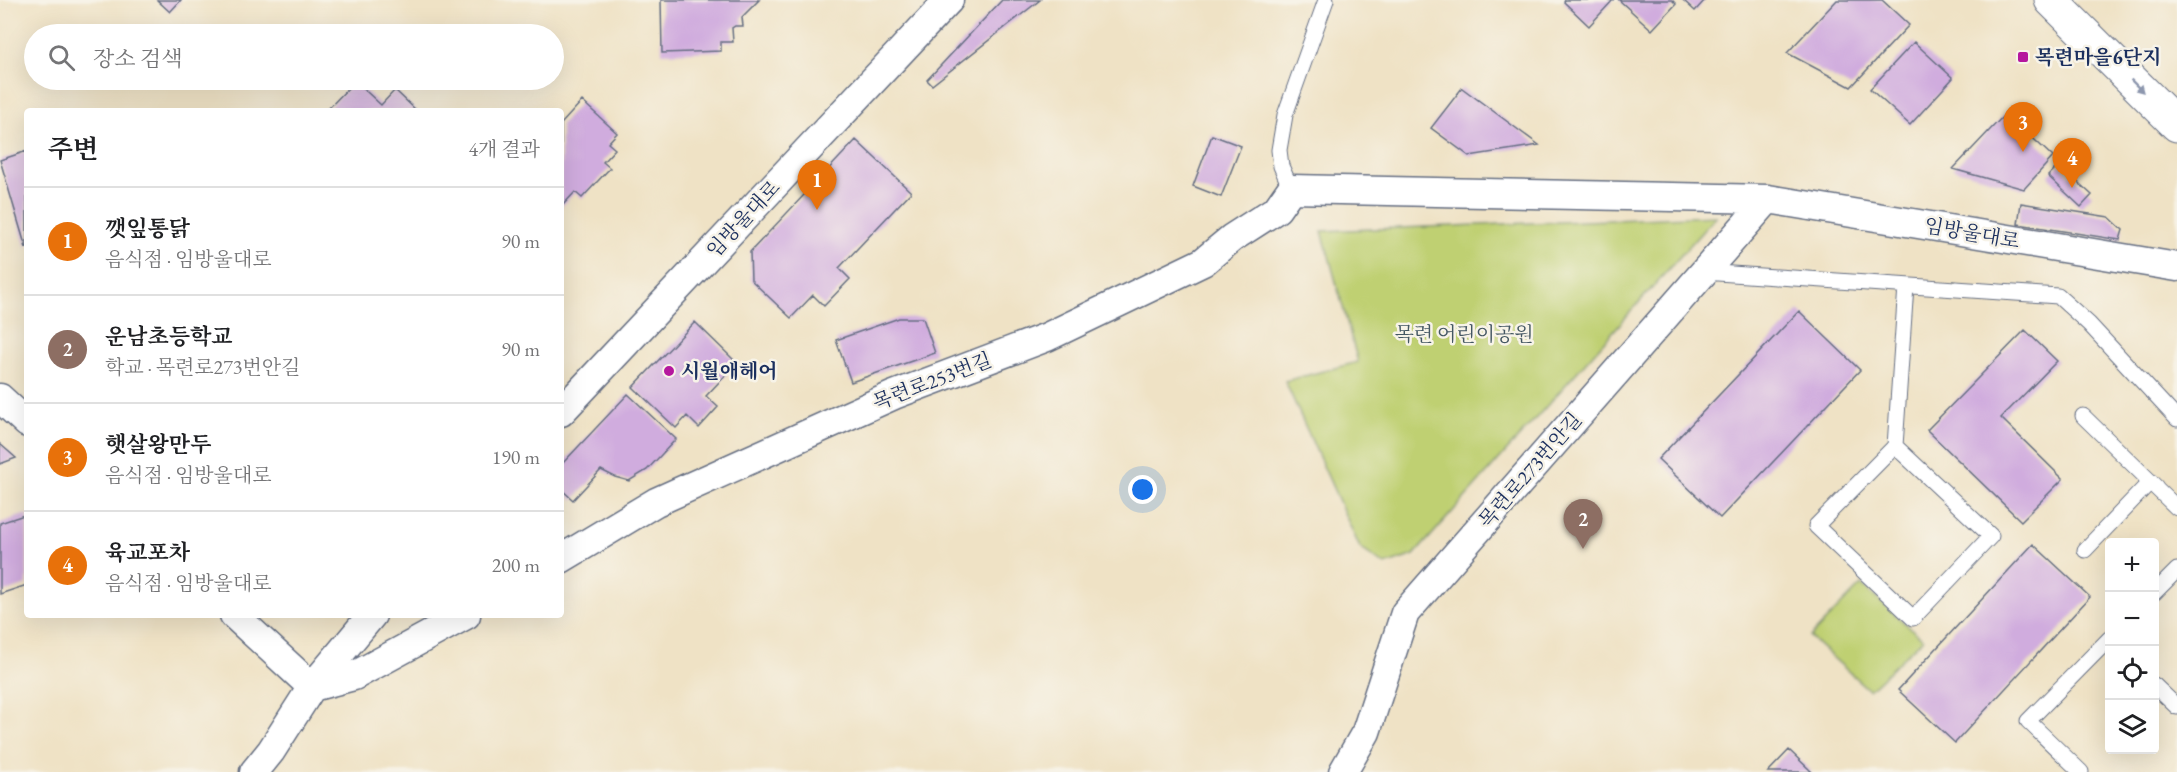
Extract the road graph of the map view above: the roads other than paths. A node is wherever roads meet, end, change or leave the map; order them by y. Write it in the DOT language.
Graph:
graph roads {
  1 [pos="949,0"];
  2 [pos="1326,0"];
  3 [pos="2051,0"];
  4 [pos="2177,125"];
  5 [pos="1291,189"];
  6 [pos="1768,199"];
  7 [pos="2177,267"];
  8 [pos="1703,272"];
  9 [pos="1906,286"];
  10 [pos="0,398"];
  11 [pos="564,409"];
  12 [pos="2083,416"];
  13 [pos="2177,419"];
  14 [pos="24,420"];
  15 [pos="1895,446"];
  16 [pos="2177,508"];
  17 [pos="2085,550"];
  18 [pos="564,557"];
  19 [pos="2177,570"];
  20 [pos="2155,592"];
  21 [pos="237,618"];
  22 [pos="370,618"];
  23 [pos="460,618"];
  24 [pos="2105,644"];
  25 [pos="312,687"];
  26 [pos="2159,690"];
  27 [pos="2177,707"];
  28 [pos="254,772"];
  29 [pos="1343,772"];
  30 [pos="2081,772"];
  1 -- 11 [label="street, 임방울대로"];
  2 -- 5 [label="lane"];
  3 -- 4 [label="main road, one-way"];
  5 -- 6 [label="street, 임방울대로"];
  5 -- 18 [label="street, 목련로253번길"];
  6 -- 7 [label="street, 임방울대로"];
  6 -- 8 [label="street, 목련로273번안길"];
  8 -- 9 [label="lane"];
  8 -- 29 [label="street, 목련로273번안길"];
  9 -- 13 [label="lane"];
  9 -- 15 [label="lane"];
  10 -- 14 [label="street"];
  12 -- 16 [label="lane"];
  15 -- 15 [label="lane"];
  16 -- 17 [label="lane"];
  19 -- 20 [label="lane"];
  21 -- 25 [label="street"];
  22 -- 25 [label="street"];
  23 -- 25 [label="street"];
  24 -- 30 [label="lane"];
  25 -- 28 [label="street"];
  26 -- 27 [label="lane"];
}
